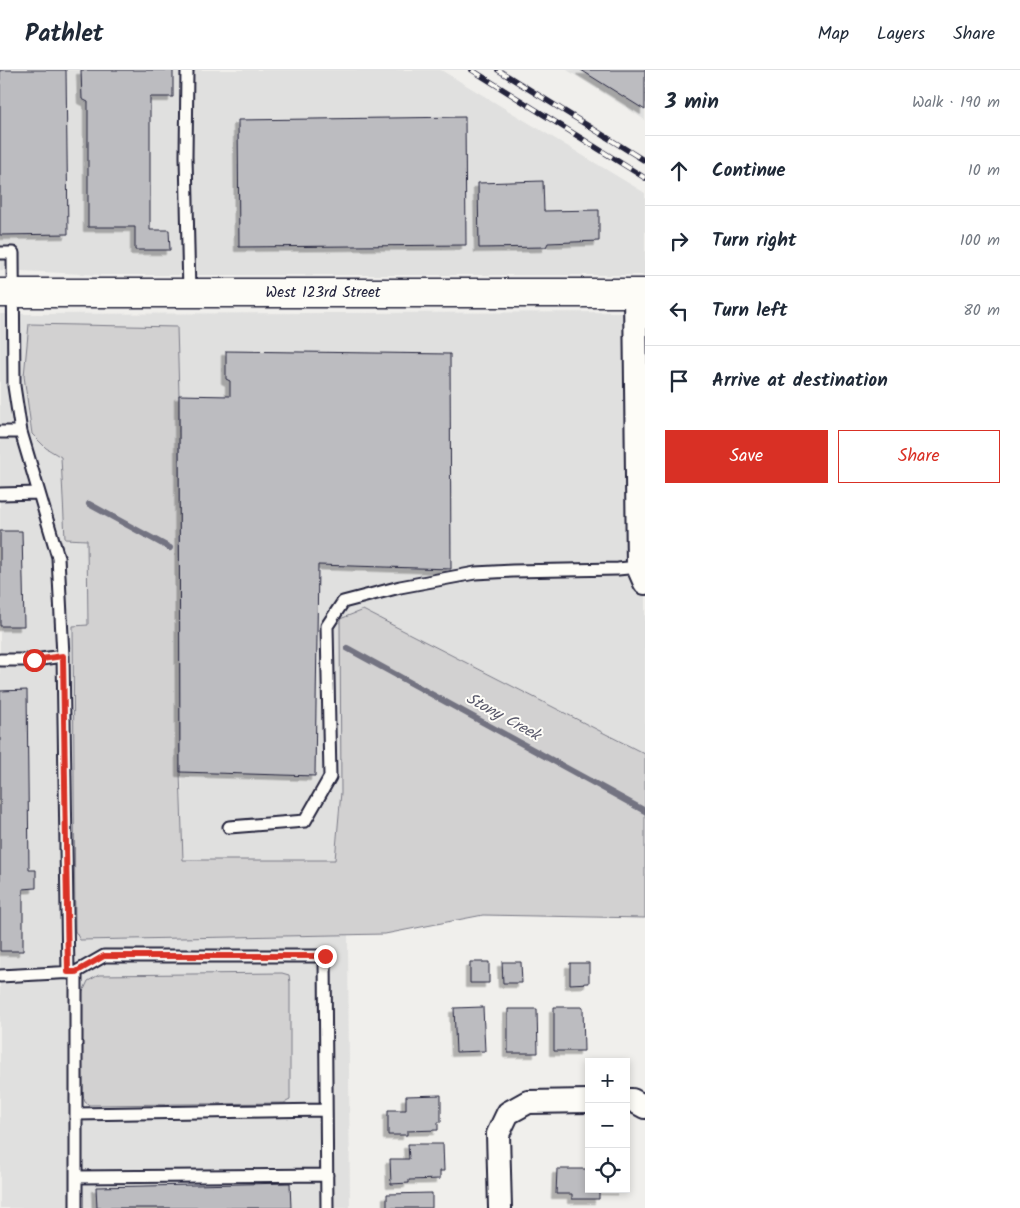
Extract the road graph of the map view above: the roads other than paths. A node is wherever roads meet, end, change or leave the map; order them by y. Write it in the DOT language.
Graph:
graph roads {
  1 [pos="188,70"];
  2 [pos="0,254"];
  3 [pos="7,293"];
  4 [pos="189,293"];
  5 [pos="640,293"];
  6 [pos="0,432"];
  7 [pos="21,432"];
  8 [pos="39,493"];
  9 [pos="0,494"];
  10 [pos="642,575"];
  11 [pos="63,656"];
  12 [pos="0,660"];
  13 [pos="228,827"];
  14 [pos="72,972"];
  15 [pos="0,976"];
  16 [pos="585,1101"];
  17 [pos="326,1110"];
  18 [pos="76,1114"];
  19 [pos="327,1175"];
  20 [pos="76,1178"];
  21 [pos="76,1208"];
  22 [pos="327,1208"];
  23 [pos="500,1208"];
  1 -- 4 [label="lane"];
  2 -- 3 [label="lane"];
  3 -- 4 [label="street, West 123rd Street"];
  3 -- 7 [label="lane"];
  4 -- 5 [label="street, West 123rd Street"];
  5 -- 10 [label="street"];
  6 -- 7 [label="lane"];
  7 -- 8 [label="lane"];
  8 -- 9 [label="lane"];
  8 -- 11 [label="lane"];
  10 -- 13 [label="lane"];
  11 -- 12 [label="lane"];
  11 -- 14 [label="lane"];
  14 -- 15 [label="lane"];
  14 -- 17 [label="lane"];
  14 -- 18 [label="lane"];
  16 -- 23 [label="street"];
  17 -- 18 [label="lane"];
  17 -- 19 [label="lane"];
  18 -- 20 [label="lane"];
  19 -- 20 [label="lane"];
  19 -- 22 [label="lane"];
  20 -- 21 [label="lane"];
}
